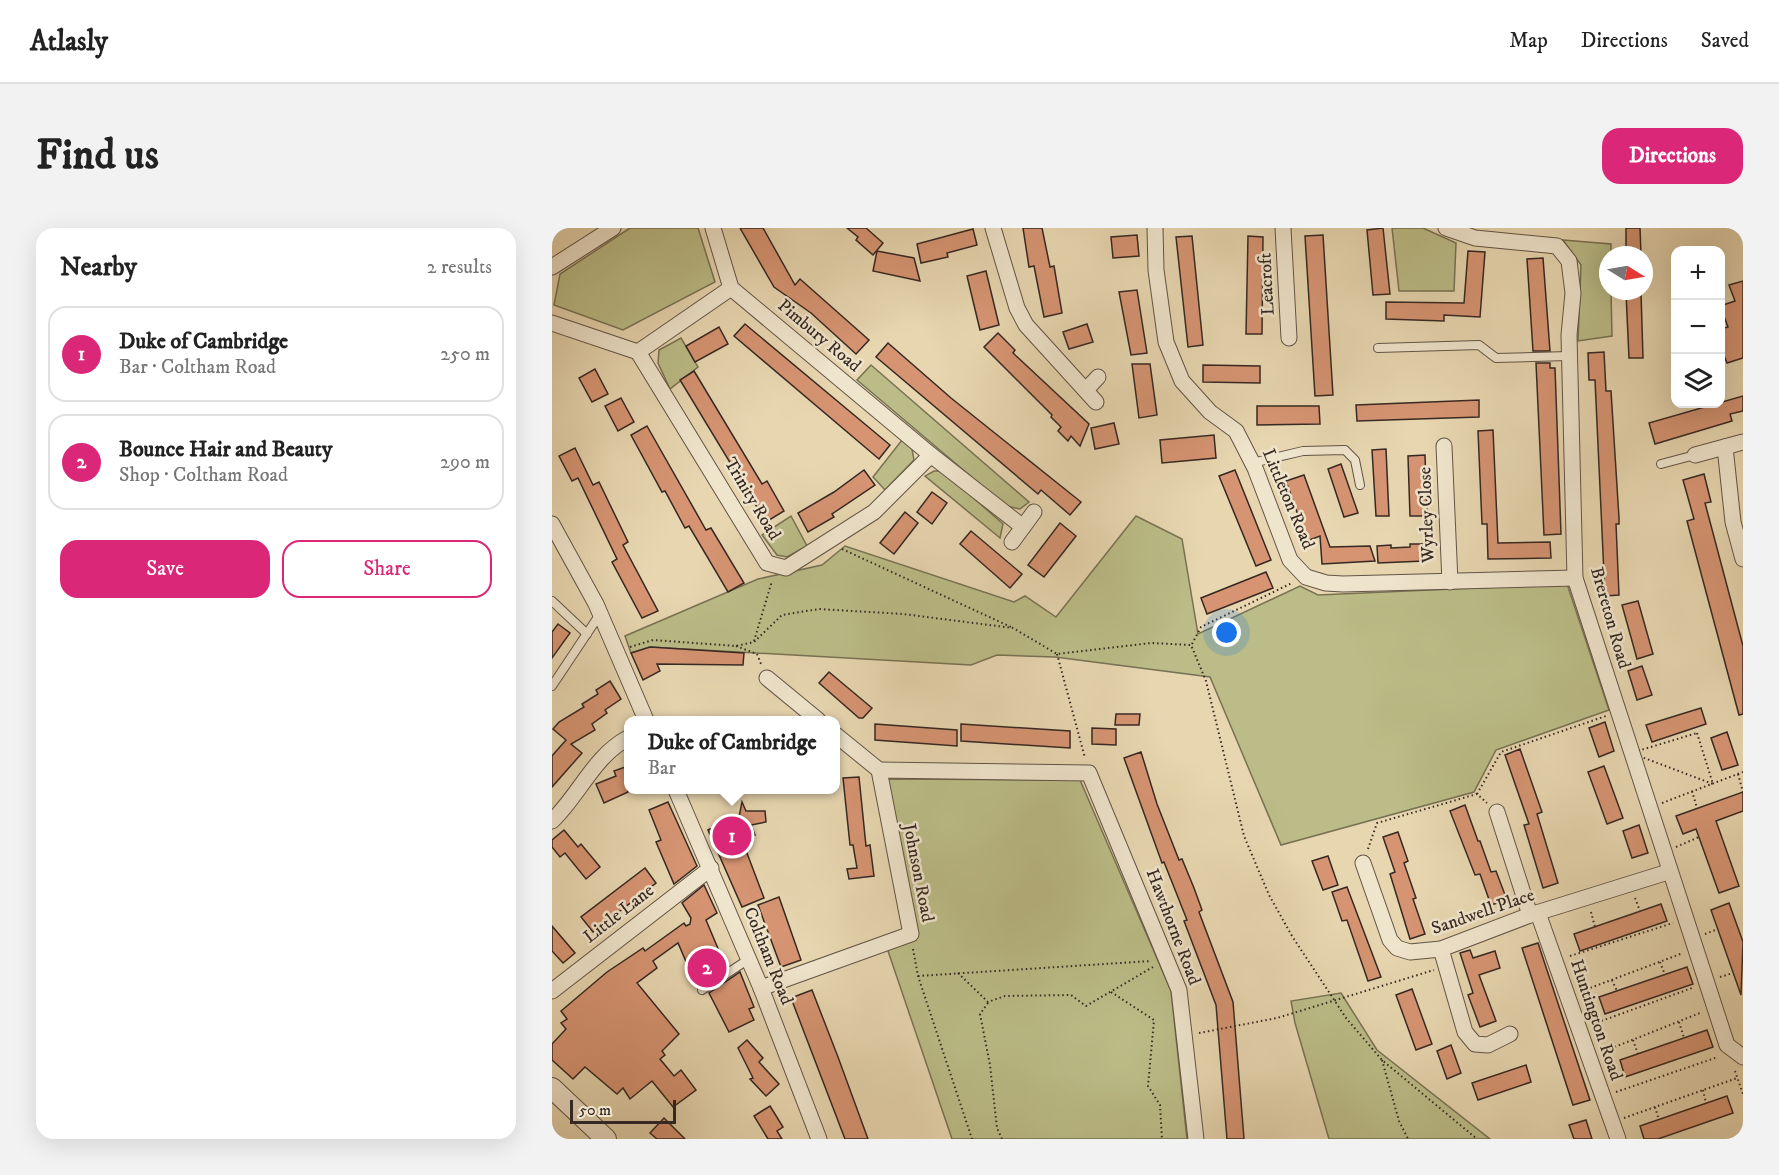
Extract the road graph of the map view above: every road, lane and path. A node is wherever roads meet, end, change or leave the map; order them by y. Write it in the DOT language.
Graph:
graph roads {
  1 [pos="613,228"];
  2 [pos="713,228"];
  3 [pos="993,228"];
  4 [pos="1155,228"];
  5 [pos="1283,228"];
  6 [pos="1446,228"];
  7 [pos="552,267"];
  8 [pos="730,288"];
  9 [pos="552,323"];
  10 [pos="1289,339"];
  11 [pos="1378,348"];
  12 [pos="638,352"];
  13 [pos="1569,356"];
  14 [pos="1098,377"];
  15 [pos="1743,442"];
  16 [pos="1444,446"];
  17 [pos="1725,447"];
  18 [pos="932,455"];
  19 [pos="1695,455"];
  20 [pos="1252,463"];
  21 [pos="1661,464"];
  22 [pos="1360,485"];
  23 [pos="1034,512"];
  24 [pos="552,524"];
  25 [pos="1023,527"];
  26 [pos="826,542"];
  27 [pos="1012,542"];
  28 [pos="1743,559"];
  29 [pos="776,566"];
  30 [pos="1306,577"];
  31 [pos="1575,578"];
  32 [pos="1450,582"];
  33 [pos="552,601"];
  34 [pos="600,614"];
  35 [pos="1013,628"];
  36 [pos="587,634"];
  37 [pos="754,642"];
  38 [pos="1191,645"];
  39 [pos="736,646"];
  40 [pos="616,652"];
  41 [pos="1057,654"];
  42 [pos="766,678"];
  43 [pos="552,686"];
  44 [pos="1618,711"];
  45 [pos="644,716"];
  46 [pos="813,716"];
  47 [pos="840,738"];
  48 [pos="624,741"];
  49 [pos="1631,753"];
  50 [pos="879,770"];
  51 [pos="1743,772"];
  52 [pos="1089,773"];
  53 [pos="1738,774"];
  54 [pos="1713,784"];
  55 [pos="1692,791"];
  56 [pos="1743,792"];
  57 [pos="677,794"];
  58 [pos="1478,794"];
  59 [pos="1648,808"];
  60 [pos="1697,808"];
  61 [pos="1497,812"];
  62 [pos="552,821"];
  63 [pos="1699,837"];
  64 [pos="1662,853"];
  65 [pos="1363,863"];
  66 [pos="711,868"];
  67 [pos="1668,872"];
  68 [pos="1534,914"];
  69 [pos="1684,920"];
  70 [pos="911,934"];
  71 [pos="1441,949"];
  72 [pos="1694,949"];
  73 [pos="748,959"];
  74 [pos="1166,960"];
  75 [pos="1555,961"];
  76 [pos="1660,962"];
  77 [pos="1446,967"];
  78 [pos="958,973"];
  79 [pos="1734,973"];
  80 [pos="1665,975"];
  81 [pos="918,976"];
  82 [pos="1612,980"];
  83 [pos="1706,982"];
  84 [pos="761,988"];
  85 [pos="702,990"];
  86 [pos="552,991"];
  87 [pos="1617,991"];
  88 [pos="1111,992"];
  89 [pos="1568,996"];
  90 [pos="1334,998"];
  91 [pos="988,1002"];
  92 [pos="1714,1008"];
  93 [pos="1679,1022"];
  94 [pos="1579,1029"];
  95 [pos="1510,1034"];
  96 [pos="1184,1036"];
  97 [pos="1684,1038"];
  98 [pos="1633,1040"];
  99 [pos="1638,1054"];
  100 [pos="1589,1057"];
  101 [pos="1719,1057"];
  102 [pos="1743,1057"];
  103 [pos="1382,1060"];
  104 [pos="1737,1078"];
  105 [pos="552,1088"];
  106 [pos="1703,1090"];
  107 [pos="1603,1096"];
  108 [pos="1706,1103"];
  109 [pos="1655,1107"];
  110 [pos="1659,1120"];
  111 [pos="1612,1123"];
  112 [pos="606,1139"];
  113 [pos="819,1139"];
  114 [pos="972,1139"];
  115 [pos="1002,1139"];
  116 [pos="1162,1139"];
  117 [pos="1196,1139"];
  118 [pos="1408,1139"];
  119 [pos="1477,1139"];
  120 [pos="1618,1139"];
  1 -- 7 [label="street"];
  2 -- 8 [label="street"];
  3 -- 14 [label="street"];
  4 -- 20 [label="street, Littleton Road"];
  5 -- 10 [label="street, Leacroft"];
  6 -- 13 [label="street, Brereton Road"];
  8 -- 12 [label="street"];
  8 -- 18 [label="street, Pimbury Road"];
  9 -- 12 [label="street"];
  11 -- 13 [label="lane"];
  12 -- 29 [label="street, Trinity Road"];
  13 -- 31 [label="street, Brereton Road"];
  15 -- 17 [label="street"];
  16 -- 32 [label="street, Wyrley Close"];
  17 -- 19 [label="street"];
  17 -- 28 [label="street"];
  18 -- 25 [label="street"];
  18 -- 26 [label="street, Trinity Road"];
  19 -- 21 [label="lane"];
  20 -- 22 [label="lane"];
  20 -- 30 [label="street, Littleton Road"];
  23 -- 25 [label="street"];
  24 -- 34 [label="street"];
  25 -- 27 [label="street"];
  26 -- 29 [label="street, Trinity Road"];
  26 -- 35 [label="path"];
  29 -- 37 [label="path"];
  30 -- 32 [label="street, Littleton Road"];
  30 -- 38 [label="path"];
  31 -- 32 [label="street, Littleton Road"];
  31 -- 44 [label="street, Brereton Road"];
  33 -- 36 [label="lane"];
  34 -- 36 [label="lane"];
  34 -- 40 [label="street"];
  35 -- 37 [label="path"];
  35 -- 41 [label="path"];
  36 -- 43 [label="lane"];
  37 -- 39 [label="path"];
  38 -- 41 [label="path"];
  38 -- 90 [label="path"];
  39 -- 40 [label="path"];
  39 -- 42 [label="path"];
  40 -- 45 [label="street"];
  41 -- 52 [label="path"];
  42 -- 46 [label="street"];
  44 -- 49 [label="street, Brereton Road"];
  44 -- 58 [label="path"];
  47 -- 50 [label="street"];
  48 -- 62 [label="street"];
  49 -- 54 [label="path"];
  49 -- 54 [label="path"];
  49 -- 59 [label="street, Brereton Road"];
  50 -- 52 [label="street"];
  50 -- 70 [label="street, Johnson Road"];
  51 -- 53 [label="path"];
  52 -- 74 [label="street, Hawthorne Road"];
  53 -- 54 [label="path"];
  53 -- 56 [label="path"];
  54 -- 55 [label="path"];
  55 -- 59 [label="path"];
  55 -- 60 [label="path"];
  57 -- 66 [label="street, Coltham Road"];
  58 -- 61 [label="path"];
  58 -- 65 [label="path"];
  59 -- 64 [label="street, Brereton Road"];
  61 -- 68 [label="street"];
  63 -- 64 [label="path"];
  64 -- 67 [label="street, Brereton Road"];
  65 -- 71 [label="street, Sandwell Place"];
  66 -- 73 [label="street, Coltham Road"];
  66 -- 86 [label="street, Little Lane"];
  67 -- 68 [label="street, Sandwell Place"];
  67 -- 69 [label="street, Brereton Road"];
  68 -- 71 [label="street, Sandwell Place"];
  68 -- 75 [label="street, Huntington Road"];
  69 -- 72 [label="street, Brereton Road"];
  69 -- 75 [label="path"];
  70 -- 81 [label="path"];
  70 -- 84 [label="street, Johnson Road"];
  71 -- 77 [label="street"];
  72 -- 76 [label="path"];
  72 -- 83 [label="street, Brereton Road"];
  73 -- 84 [label="street, Coltham Road"];
  73 -- 85 [label="lane"];
  74 -- 78 [label="path"];
  74 -- 88 [label="path"];
  74 -- 96 [label="street, Hawthorne Road"];
  75 -- 89 [label="street, Huntington Road"];
  76 -- 80 [label="path"];
  76 -- 82 [label="path"];
  77 -- 90 [label="path"];
  77 -- 95 [label="street"];
  78 -- 81 [label="path"];
  78 -- 91 [label="path"];
  79 -- 83 [label="path"];
  81 -- 114 [label="path"];
  82 -- 87 [label="path"];
  82 -- 89 [label="path"];
  83 -- 92 [label="street, Brereton Road"];
  83 -- 94 [label="path"];
  84 -- 113 [label="street, Coltham Road"];
  88 -- 91 [label="path"];
  88 -- 116 [label="path"];
  89 -- 94 [label="street, Huntington Road"];
  90 -- 96 [label="path"];
  90 -- 103 [label="path"];
  91 -- 115 [label="path"];
  92 -- 93 [label="path"];
  92 -- 102 [label="street, Brereton Road"];
  93 -- 97 [label="path"];
  93 -- 98 [label="path"];
  94 -- 100 [label="street, Huntington Road"];
  96 -- 117 [label="street, Hawthorne Road"];
  98 -- 99 [label="path"];
  98 -- 100 [label="path"];
  100 -- 107 [label="street, Huntington Road"];
  101 -- 107 [label="path"];
  103 -- 118 [label="path"];
  103 -- 119 [label="path"];
  104 -- 106 [label="path"];
  105 -- 112 [label="street"];
  106 -- 108 [label="path"];
  106 -- 109 [label="path"];
  107 -- 111 [label="street, Huntington Road"];
  109 -- 110 [label="path"];
  109 -- 111 [label="path"];
  111 -- 120 [label="street, Huntington Road"];
}
